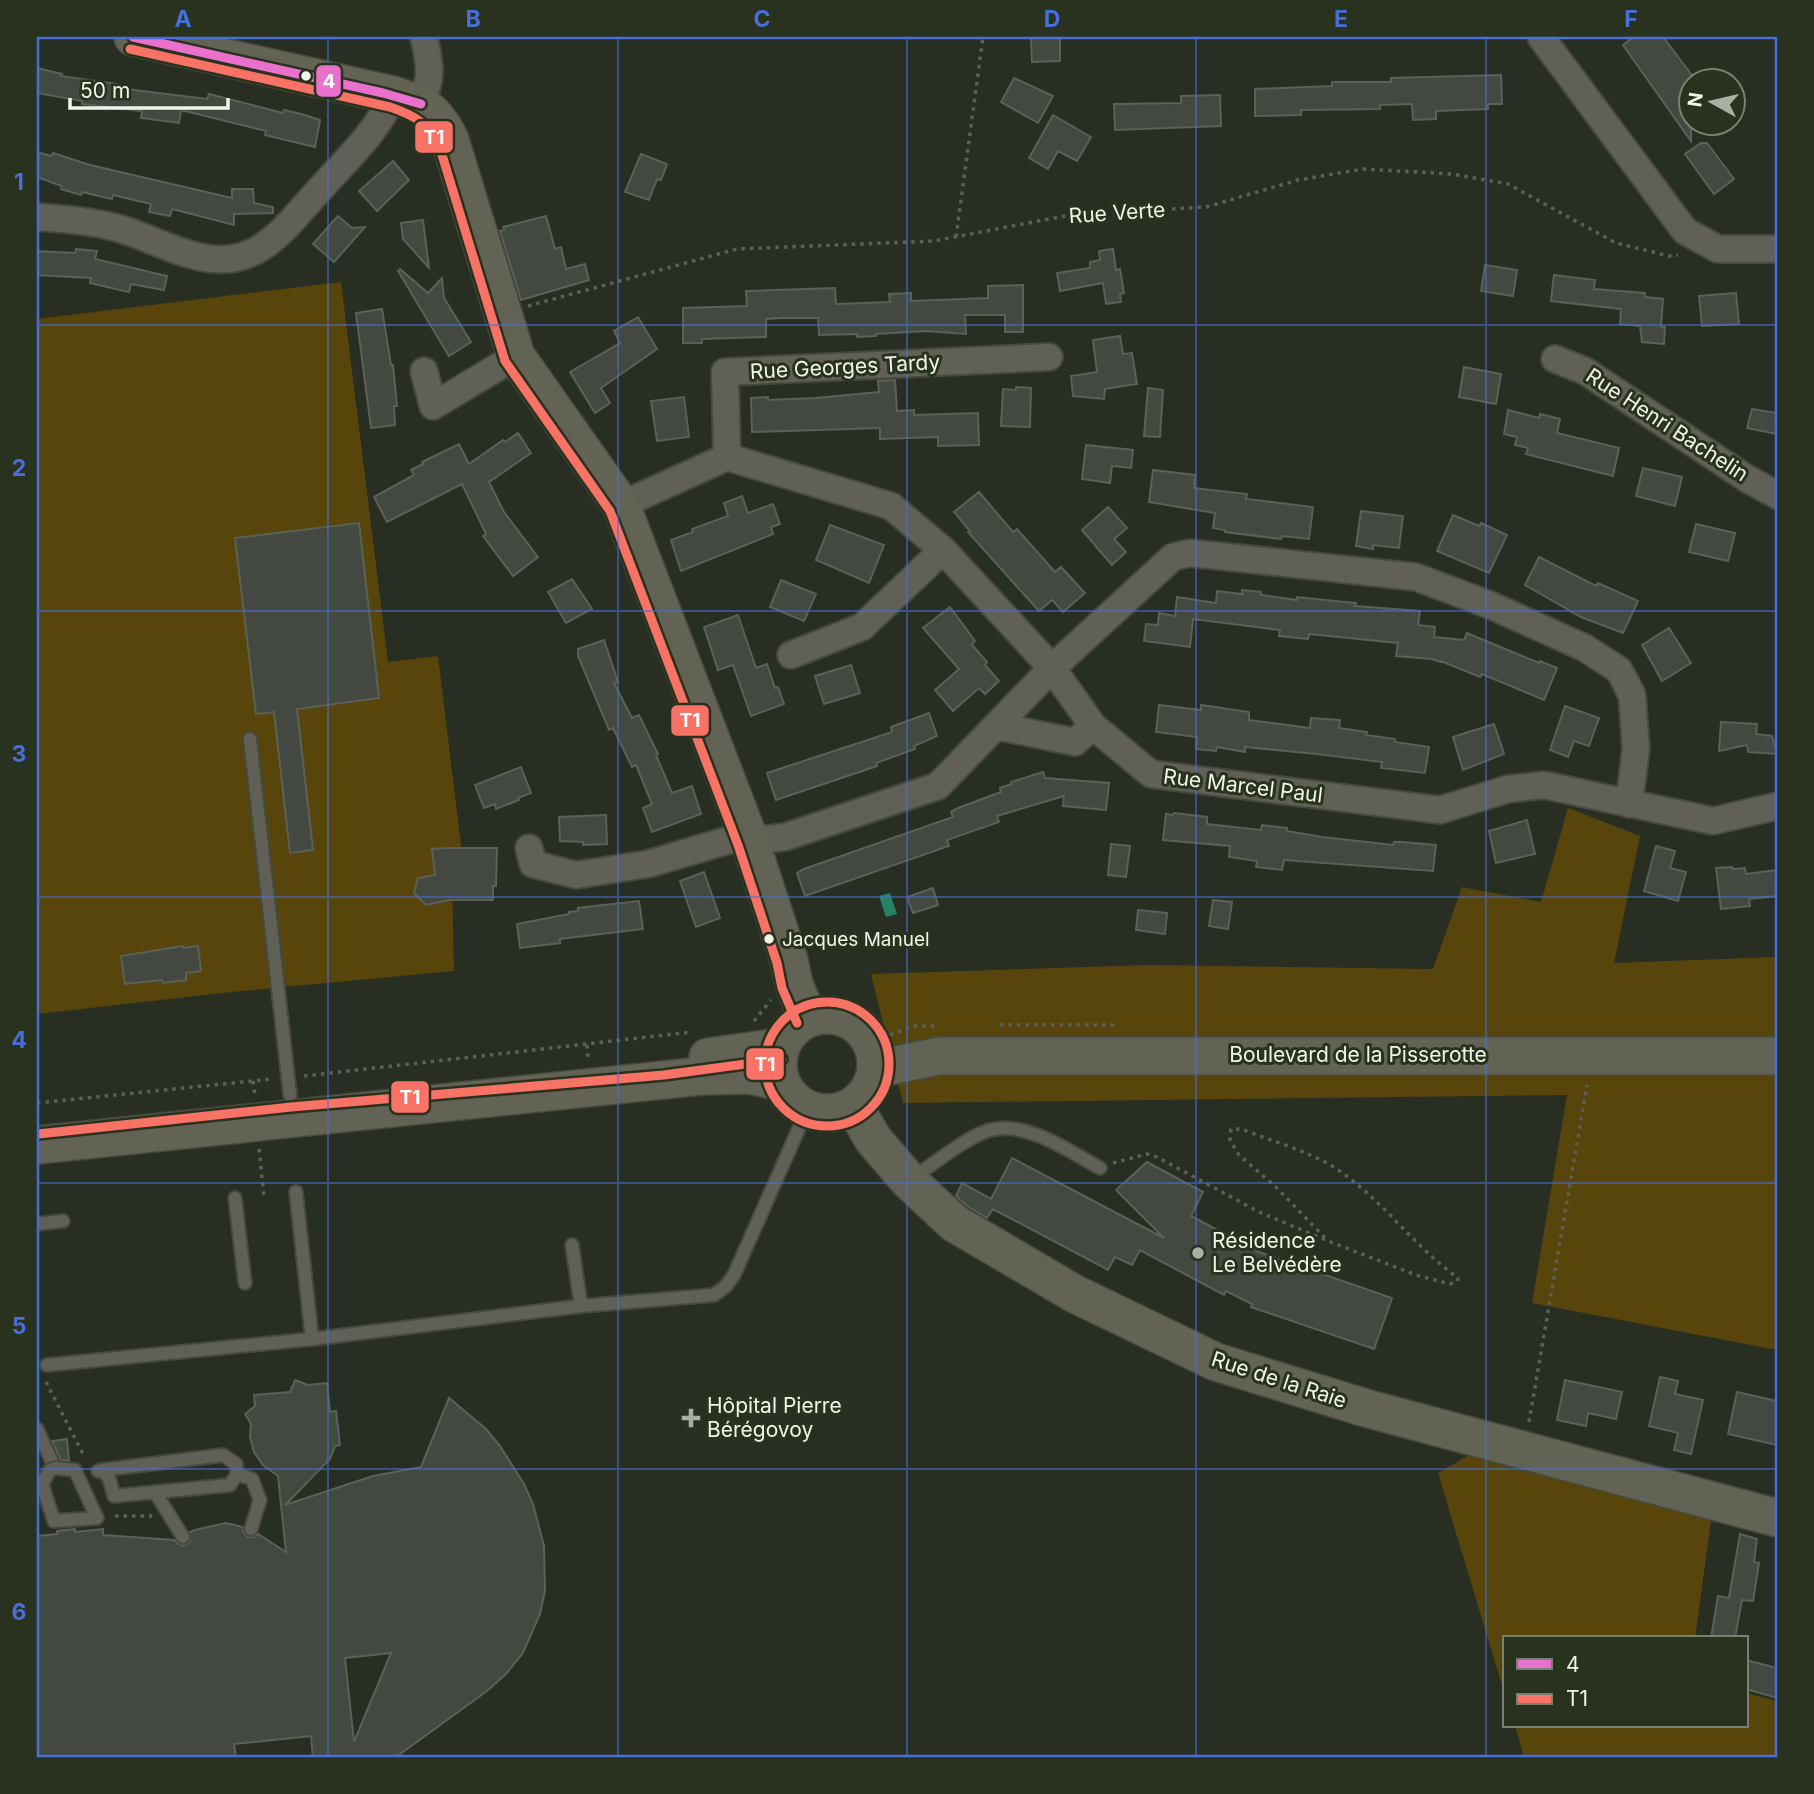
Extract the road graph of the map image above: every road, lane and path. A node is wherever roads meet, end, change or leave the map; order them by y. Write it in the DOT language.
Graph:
graph roads {
  1 [pos="132,37"];
  2 [pos="424,37"];
  3 [pos="983,37"];
  4 [pos="1554,42"];
  5 [pos="407,99"];
  6 [pos="37,217"];
  7 [pos="956,237"];
  8 [pos="1718,249"];
  9 [pos="1777,249"];
  10 [pos="504,314"];
  11 [pos="516,356"];
  12 [pos="1049,357"];
  13 [pos="1555,359"];
  14 [pos="424,371"];
  15 [pos="727,457"];
  16 [pos="1777,495"];
  17 [pos="621,505"];
  18 [pos="943,550"];
  19 [pos="790,655"];
  20 [pos="1052,668"];
  21 [pos="996,726"];
  22 [pos="1093,726"];
  23 [pos="250,739"];
  24 [pos="1629,804"];
  25 [pos="1777,806"];
  26 [pos="750,841"];
  27 [pos="529,848"];
  28 [pos="794,984"];
  29 [pos="808,1018"];
  30 [pos="752,1024"];
  31 [pos="695,1032"];
  32 [pos="1593,1055"];
  33 [pos="874,1056"];
  34 [pos="1777,1056"];
  35 [pos="780,1064"];
  36 [pos="288,1086"];
  37 [pos="37,1102"];
  38 [pos="854,1106"];
  39 [pos="807,1110"];
  40 [pos="37,1122"];
  41 [pos="37,1145"];
  42 [pos="1100,1168"];
  43 [pos="908,1180"];
  44 [pos="296,1192"];
  45 [pos="235,1198"];
  46 [pos="63,1221"];
  47 [pos="37,1224"];
  48 [pos="1328,1241"];
  49 [pos="572,1245"];
  50 [pos="245,1283"];
  51 [pos="581,1306"];
  52 [pos="312,1339"];
  53 [pos="47,1365"];
  54 [pos="37,1429"];
  55 [pos="37,1444"];
  56 [pos="1525,1450"];
  57 [pos="52,1469"];
  58 [pos="237,1474"];
  59 [pos="155,1492"];
  60 [pos="1777,1518"];
  61 [pos="251,1529"];
  62 [pos="183,1537"];
  1 -- 5 [label="street"];
  2 -- 5 [label="street"];
  3 -- 7 [label="path"];
  4 -- 8 [label="street"];
  5 -- 6 [label="street"];
  5 -- 10 [label="street"];
  7 -- 8 [label="path, Rue Verte"];
  7 -- 10 [label="path, Rue Verte"];
  8 -- 9 [label="street"];
  10 -- 11 [label="street"];
  11 -- 14 [label="street"];
  11 -- 17 [label="street"];
  12 -- 15 [label="street, Rue Georges Tardy"];
  13 -- 16 [label="street, Rue Henri Bachelin"];
  15 -- 17 [label="street"];
  15 -- 18 [label="street, Rue Marcel Paul"];
  17 -- 26 [label="street"];
  18 -- 19 [label="street"];
  18 -- 20 [label="street, Rue Marcel Paul"];
  20 -- 21 [label="street"];
  20 -- 22 [label="street, Rue Marcel Paul"];
  20 -- 24 [label="street"];
  21 -- 22 [label="street"];
  21 -- 26 [label="street"];
  22 -- 24 [label="street, Rue Marcel Paul"];
  23 -- 36 [label="lane"];
  24 -- 25 [label="street, Rue Marcel Paul"];
  26 -- 27 [label="street"];
  26 -- 28 [label="street"];
  28 -- 29 [label="street"];
  28 -- 30 [label="path"];
  29 -- 33 [label="street"];
  29 -- 35 [label="street"];
  31 -- 36 [label="path"];
  32 -- 33 [label="street, Boulevard de la Pisserotte"];
  32 -- 34 [label="street, Boulevard de la Pisserotte"];
  32 -- 56 [label="path"];
  33 -- 38 [label="street"];
  35 -- 36 [label="street"];
  35 -- 39 [label="street"];
  35 -- 41 [label="street"];
  36 -- 37 [label="path"];
  36 -- 40 [label="street"];
  38 -- 39 [label="street"];
  38 -- 43 [label="street, Rue de la Raie"];
  39 -- 51 [label="lane"];
  42 -- 43 [label="lane"];
  42 -- 48 [label="path"];
  43 -- 56 [label="street, Rue de la Raie"];
  44 -- 52 [label="lane"];
  45 -- 50 [label="lane"];
  46 -- 47 [label="lane"];
  48 -- 48 [label="path"];
  49 -- 51 [label="lane"];
  51 -- 52 [label="lane"];
  52 -- 53 [label="lane"];
  54 -- 57 [label="lane"];
  55 -- 57 [label="lane"];
  56 -- 60 [label="street, Rue de la Raie"];
  57 -- 57 [label="lane, bridge"];
  58 -- 59 [label="lane"];
  58 -- 59 [label="lane"];
  58 -- 61 [label="lane"];
  59 -- 62 [label="lane"];
}
